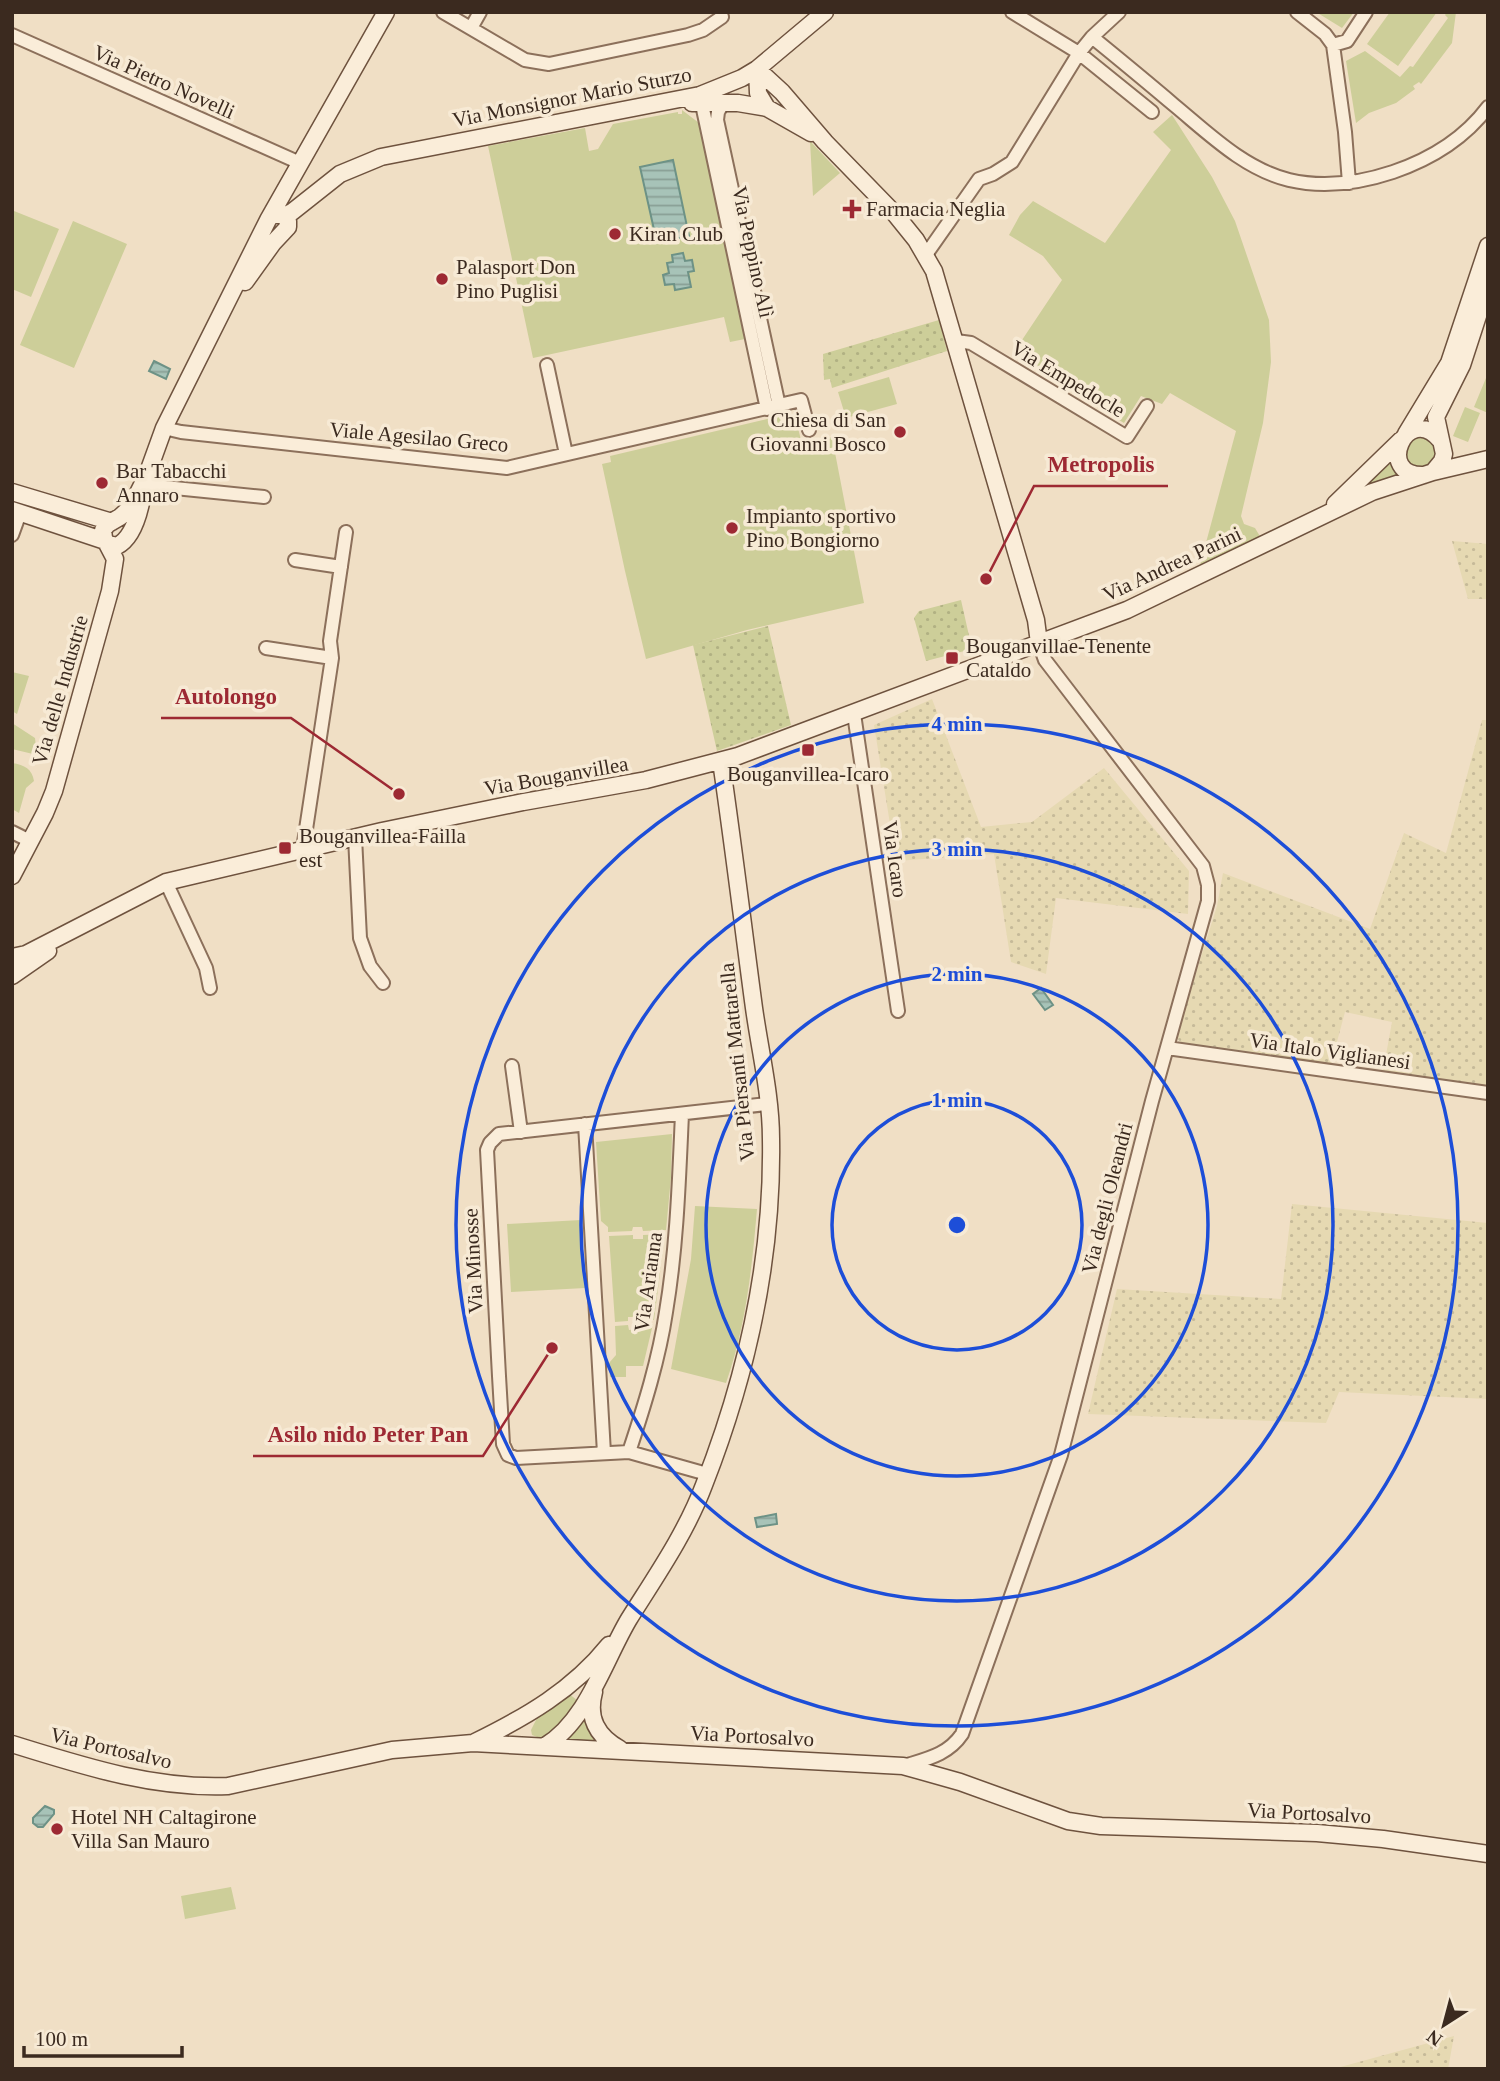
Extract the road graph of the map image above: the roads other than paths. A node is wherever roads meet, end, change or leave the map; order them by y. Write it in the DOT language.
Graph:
graph roads {
  1 [pos="386,12"];
  2 [pos="443,12"];
  3 [pos="480,12"];
  4 [pos="825,12"];
  5 [pos="1012,12"];
  6 [pos="1119,12"];
  7 [pos="1297,12"];
  8 [pos="1366,12"];
  9 [pos="722,17"];
  10 [pos="471,28"];
  11 [pos="12,36"];
  12 [pos="1092,37"];
  13 [pos="1333,45"];
  14 [pos="783,48"];
  15 [pos="1079,53"];
  16 [pos="757,69"];
  17 [pos="782,92"];
  18 [pos="701,99"];
  19 [pos="724,102"];
  20 [pos="1488,107"];
  21 [pos="767,108"];
  22 [pos="1152,112"];
  23 [pos="825,142"];
  24 [pos="300,163"];
  25 [pos="1349,183"];
  26 [pos="279,222"];
  27 [pos="1488,246"];
  28 [pos="925,256"];
  29 [pos="1488,285"];
  30 [pos="956,341"];
  31 [pos="547,365"];
  32 [pos="1147,406"];
  33 [pos="773,407"];
  34 [pos="164,428"];
  35 [pos="808,430"];
  36 [pos="1403,437"];
  37 [pos="1442,444"];
  38 [pos="1488,451"];
  39 [pos="566,454"];
  40 [pos="1488,460"];
  41 [pos="1430,473"];
  42 [pos="146,480"];
  43 [pos="12,492"];
  44 [pos="264,497"];
  45 [pos="16,511"];
  46 [pos="1320,517"];
  47 [pos="113,522"];
  48 [pos="346,532"];
  49 [pos="12,536"];
  50 [pos="116,541"];
  51 [pos="295,560"];
  52 [pos="341,567"];
  53 [pos="1039,643"];
  54 [pos="266,648"];
  55 [pos="332,658"];
  56 [pos="854,714"];
  57 [pos="721,761"];
  58 [pos="12,832"];
  59 [pos="355,837"];
  60 [pos="30,841"];
  61 [pos="303,849"];
  62 [pos="12,876"];
  63 [pos="166,882"];
  64 [pos="76,929"];
  65 [pos="12,957"];
  66 [pos="12,976"];
  67 [pos="383,983"];
  68 [pos="210,988"];
  69 [pos="898,1011"];
  70 [pos="1167,1048"];
  71 [pos="512,1066"];
  72 [pos="1488,1093"];
  73 [pos="768,1104"];
  74 [pos="682,1114"];
  75 [pos="585,1124"];
  76 [pos="521,1132"];
  77 [pos="629,1452"];
  78 [pos="604,1453"];
  79 [pos="707,1474"];
  80 [pos="626,1625"];
  81 [pos="597,1681"];
  82 [pos="535,1711"];
  83 [pos="472,1743"];
  84 [pos="12,1744"];
  85 [pos="540,1745"];
  86 [pos="622,1750"];
  87 [pos="903,1766"];
  88 [pos="1488,1854"];
  1 -- 24 [label="street"];
  2 -- 10 [label="street"];
  3 -- 10 [label="street"];
  4 -- 14 [label="street, Via Monsignor Mario Sturzo"];
  5 -- 15 [label="street"];
  6 -- 12 [label="street"];
  7 -- 13 [label="street"];
  8 -- 13 [label="street"];
  9 -- 10 [label="street"];
  11 -- 24 [label="street, Via Pietro Novelli"];
  12 -- 15 [label="street"];
  12 -- 25 [label="street"];
  13 -- 25 [label="street"];
  14 -- 16 [label="street, Via Monsignor Mario Sturzo"];
  14 -- 17 [label="street"];
  15 -- 22 [label="street"];
  15 -- 28 [label="street"];
  16 -- 17 [label="street"];
  16 -- 18 [label="street, Via Monsignor Mario Sturzo"];
  16 -- 21 [label="street"];
  17 -- 23 [label="street"];
  18 -- 19 [label="street, Via Monsignor Mario Sturzo"];
  18 -- 26 [label="street, Via Monsignor Mario Sturzo"];
  18 -- 33 [label="street, Via Peppino Alì"];
  19 -- 21 [label="street, Via Monsignor Mario Sturzo"];
  19 -- 33 [label="street, Via Peppino Alì"];
  20 -- 25 [label="street"];
  21 -- 23 [label="street"];
  23 -- 28 [label="street"];
  24 -- 26 [label="street"];
  26 -- 34 [label="street"];
  27 -- 36 [label="street"];
  28 -- 30 [label="street"];
  29 -- 37 [label="street"];
  30 -- 32 [label="street, Via Empedocle"];
  30 -- 53 [label="street"];
  31 -- 39 [label="street"];
  33 -- 35 [label="street, Viale Agesilao Greco"];
  33 -- 39 [label="street, Viale Agesilao Greco"];
  34 -- 39 [label="street, Viale Agesilao Greco"];
  34 -- 42 [label="street"];
  36 -- 37 [label="street"];
  36 -- 41 [label="street"];
  36 -- 46 [label="street"];
  37 -- 38 [label="street"];
  37 -- 41 [label="street"];
  40 -- 41 [label="street"];
  41 -- 46 [label="street"];
  42 -- 44 [label="street"];
  42 -- 47 [label="street"];
  42 -- 50 [label="street"];
  43 -- 47 [label="street"];
  45 -- 49 [label="street"];
  45 -- 50 [label="street"];
  46 -- 53 [label="street, Via Andrea Parini"];
  47 -- 50 [label="street"];
  48 -- 52 [label="street"];
  50 -- 60 [label="street, Via delle Industrie"];
  51 -- 52 [label="street"];
  52 -- 55 [label="street"];
  53 -- 56 [label="street, Via Bouganvillea"];
  53 -- 70 [label="street, Via degli Oleandri"];
  54 -- 55 [label="street"];
  55 -- 61 [label="street"];
  56 -- 57 [label="street, Via Bouganvillea"];
  56 -- 69 [label="street, Via Icaro"];
  57 -- 59 [label="street, Via Bouganvillea"];
  57 -- 73 [label="street, Via Piersanti Mattarella"];
  58 -- 60 [label="street"];
  59 -- 61 [label="street, Via Bouganvillea"];
  59 -- 67 [label="street"];
  60 -- 62 [label="street, Via delle Industrie"];
  61 -- 63 [label="street, Via Bouganvillea"];
  63 -- 64 [label="street, Via Bouganvillea"];
  63 -- 68 [label="street"];
  64 -- 65 [label="street"];
  64 -- 66 [label="street"];
  70 -- 72 [label="street, Via Italo Viglianesi"];
  70 -- 87 [label="street, Via degli Oleandri"];
  71 -- 76 [label="street"];
  73 -- 74 [label="street, Via Minosse"];
  73 -- 79 [label="street, Via Piersanti Mattarella"];
  74 -- 75 [label="street, Via Minosse"];
  74 -- 77 [label="street, Via Arianna"];
  75 -- 76 [label="street, Via Minosse"];
  75 -- 78 [label="street"];
  76 -- 78 [label="street, Via Minosse"];
  77 -- 78 [label="street, Via Minosse"];
  77 -- 79 [label="street, Via Minosse"];
  79 -- 80 [label="street, Via Piersanti Mattarella"];
  80 -- 81 [label="street"];
  80 -- 82 [label="street"];
  81 -- 85 [label="street"];
  81 -- 86 [label="street"];
  82 -- 83 [label="street"];
  82 -- 85 [label="street"];
  83 -- 84 [label="street, Via Portosalvo"];
  83 -- 85 [label="street, Via Portosalvo"];
  85 -- 86 [label="street, Via Portosalvo"];
  86 -- 87 [label="street, Via Portosalvo"];
  87 -- 88 [label="street, Via Portosalvo"];
}
